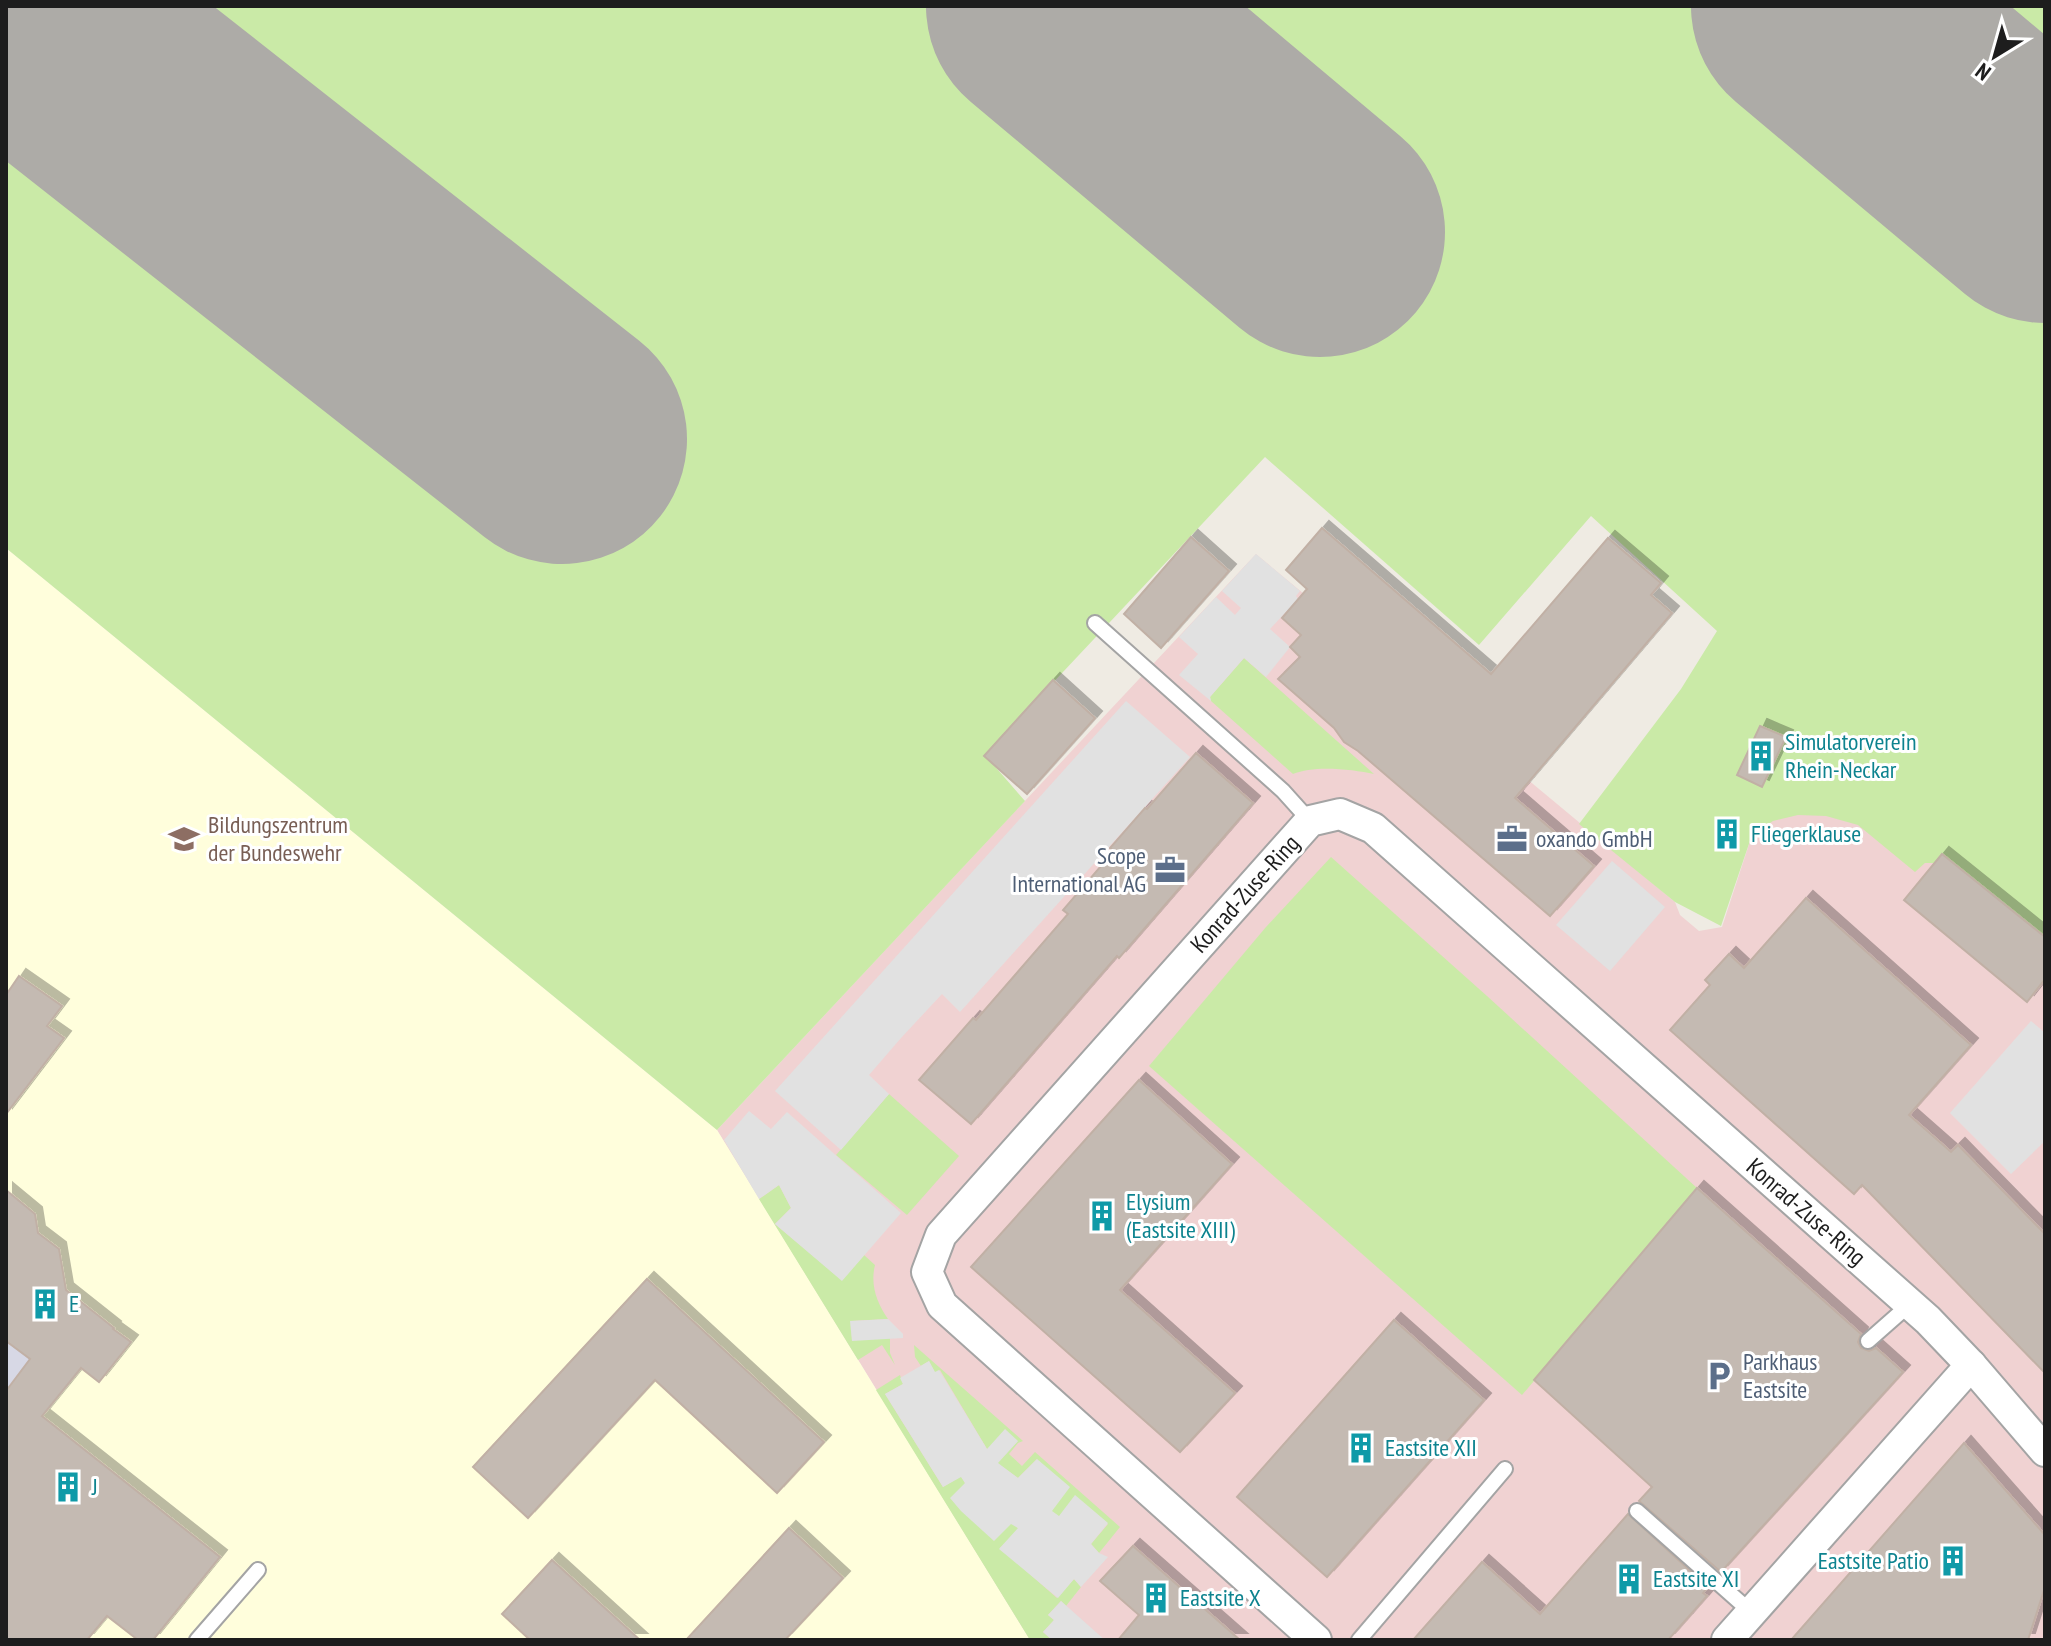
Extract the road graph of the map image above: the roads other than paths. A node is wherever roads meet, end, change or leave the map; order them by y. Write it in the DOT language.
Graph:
graph roads {
  1 [pos="1095,623"];
  2 [pos="1310,821"];
  3 [pos="1910,1304"];
  4 [pos="1868,1341"];
  5 [pos="1971,1365"];
  6 [pos="2045,1451"];
  7 [pos="1505,1469"];
  8 [pos="1637,1511"];
  9 [pos="258,1570"];
  10 [pos="1751,1612"];
  11 [pos="197,1640"];
  12 [pos="1316,1640"];
  13 [pos="1359,1640"];
  14 [pos="1727,1640"];
  1 -- 2 [label="lane"];
  2 -- 3 [label="street, Konrad-Zuse-Ring"];
  2 -- 12 [label="street, Konrad-Zuse-Ring"];
  3 -- 4 [label="lane"];
  3 -- 5 [label="street, Konrad-Zuse-Ring"];
  5 -- 6 [label="street, Konrad-Zuse-Ring"];
  5 -- 10 [label="street"];
  7 -- 13 [label="lane"];
  8 -- 10 [label="lane"];
  9 -- 11 [label="lane"];
  10 -- 14 [label="street"];
}
